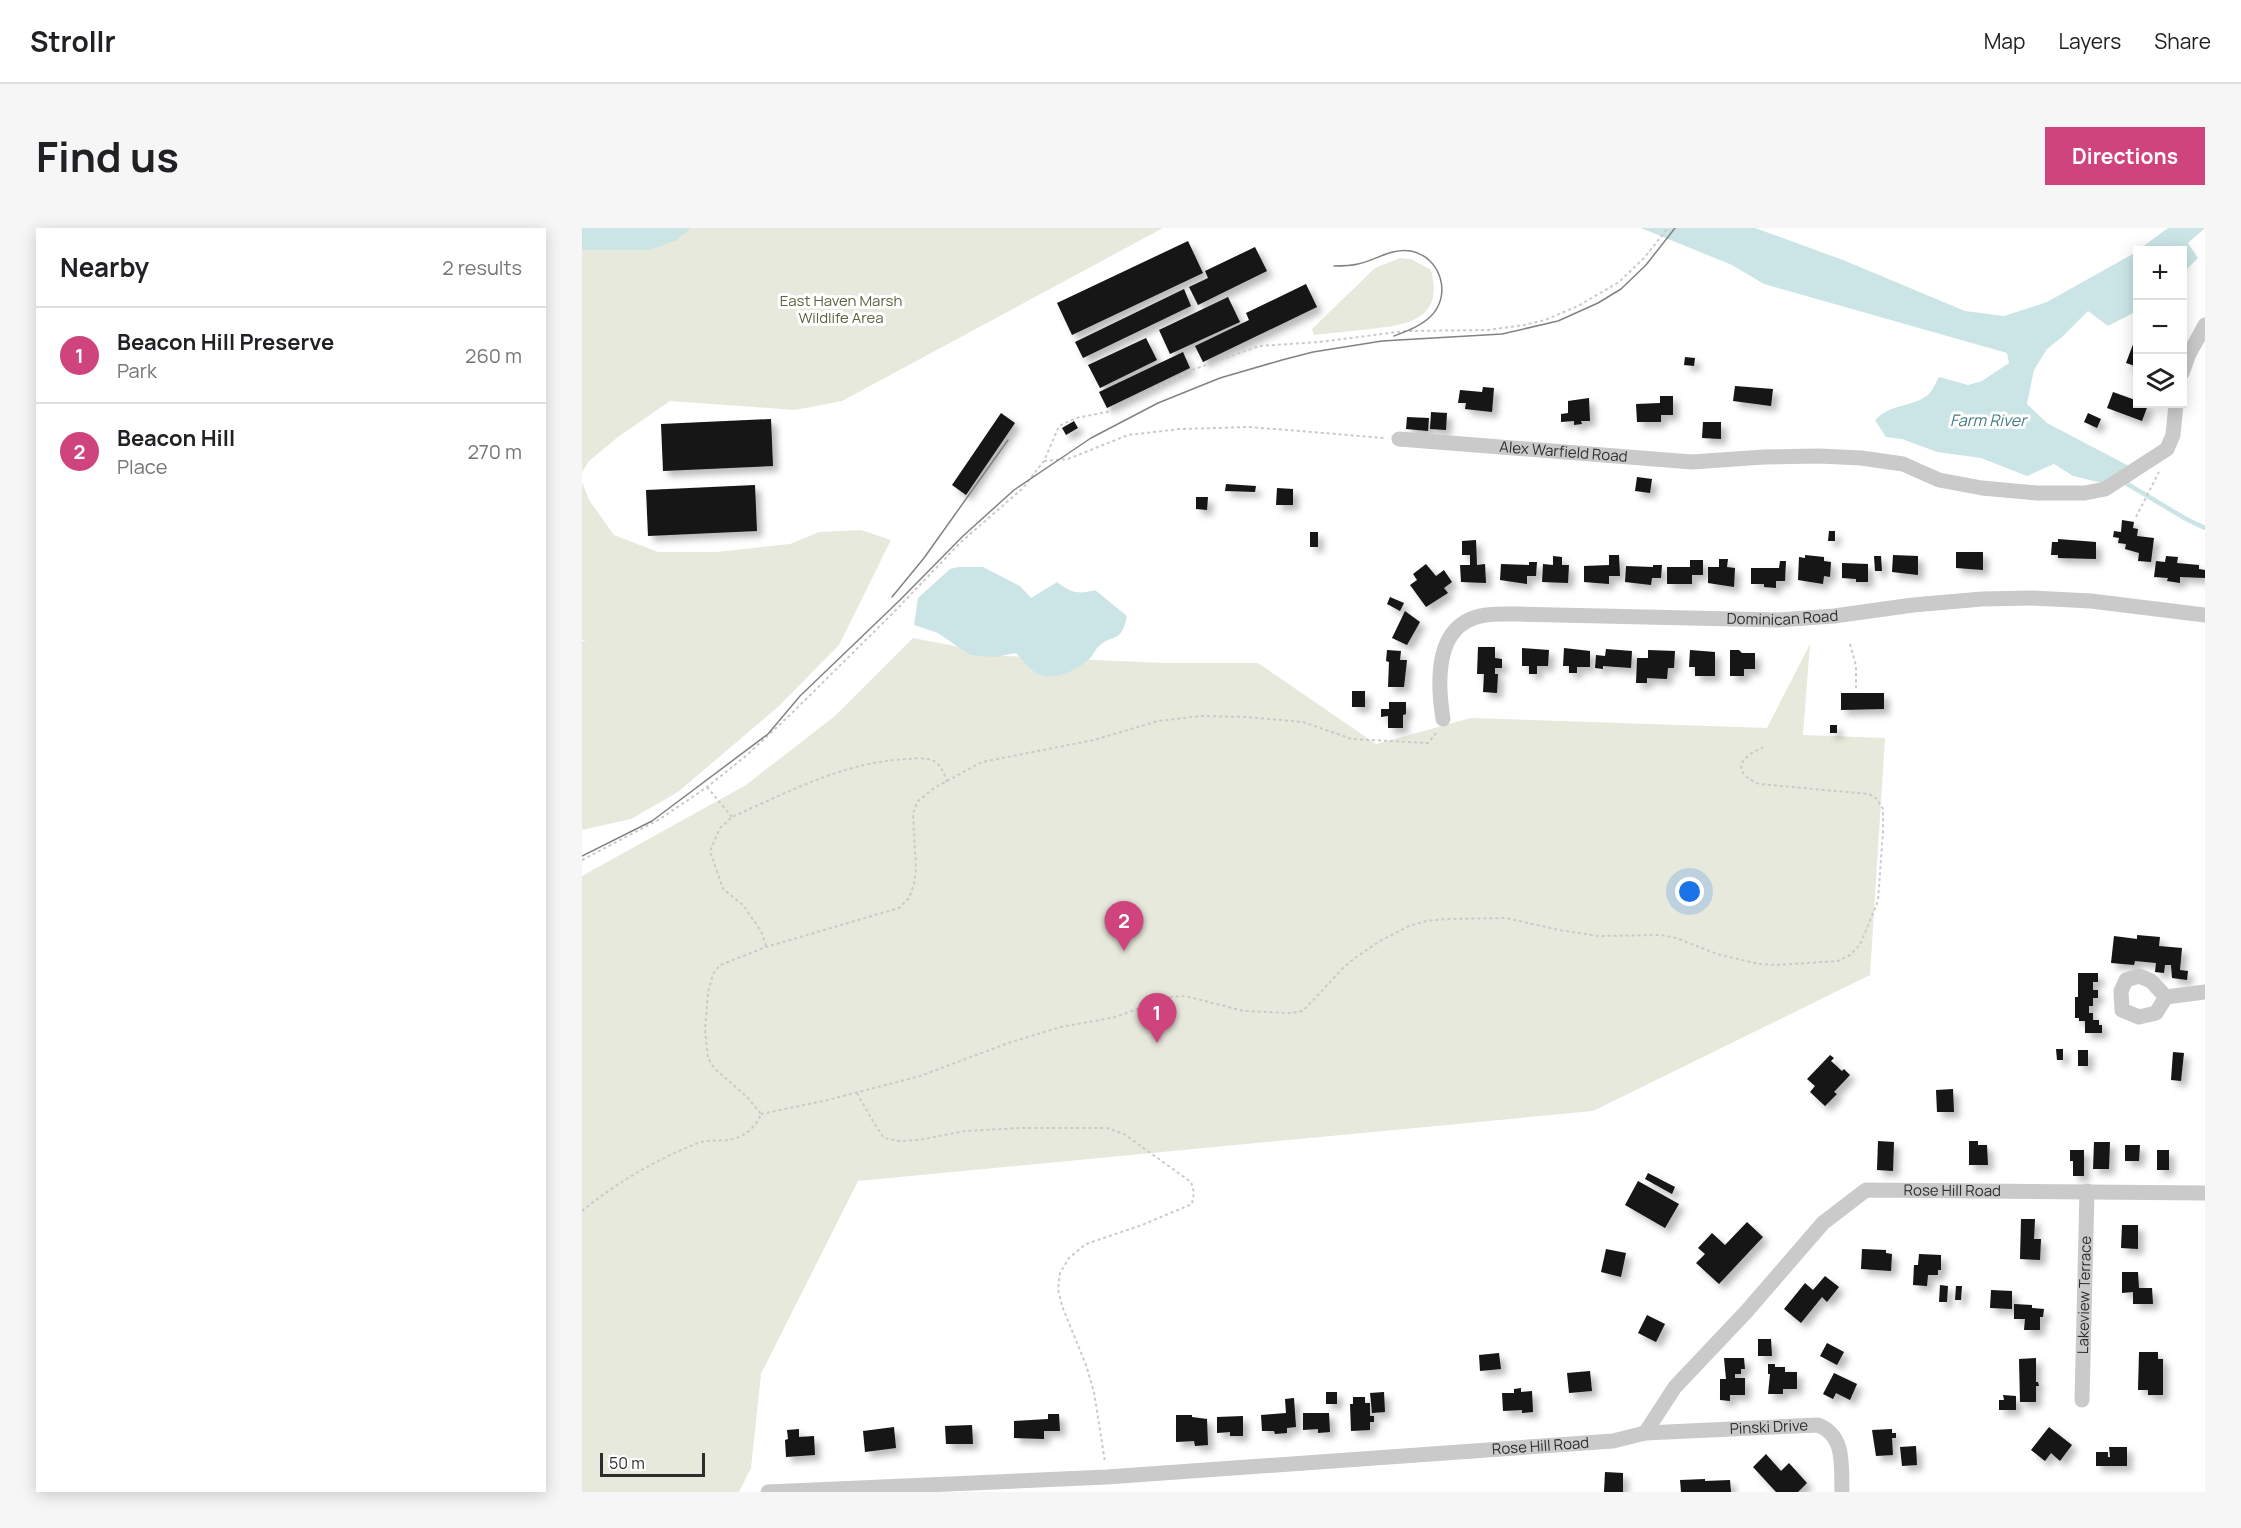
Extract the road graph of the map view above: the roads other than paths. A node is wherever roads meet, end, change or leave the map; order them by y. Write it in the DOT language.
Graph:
graph roads {
  1 [pos="2205,325"];
  2 [pos="2187,359"];
  3 [pos="2176,408"];
  4 [pos="1399,439"];
  5 [pos="2205,615"];
  6 [pos="1443,719"];
  7 [pos="2205,992"];
  8 [pos="2166,997"];
  9 [pos="2087,1191"];
  10 [pos="2205,1193"];
  11 [pos="2082,1400"];
  12 [pos="1645,1433"];
  13 [pos="768,1492"];
  14 [pos="1842,1492"];
  1 -- 2 [label="street"];
  3 -- 4 [label="street, Alex Warfield Road"];
  5 -- 6 [label="street, Dominican Road"];
  7 -- 8 [label="street"];
  9 -- 10 [label="street, Rose Hill Road"];
  9 -- 11 [label="street, Lakeview Terrace"];
  9 -- 12 [label="street, Rose Hill Road"];
  12 -- 13 [label="street, Rose Hill Road"];
  12 -- 14 [label="street, Pinski Drive"];
}
